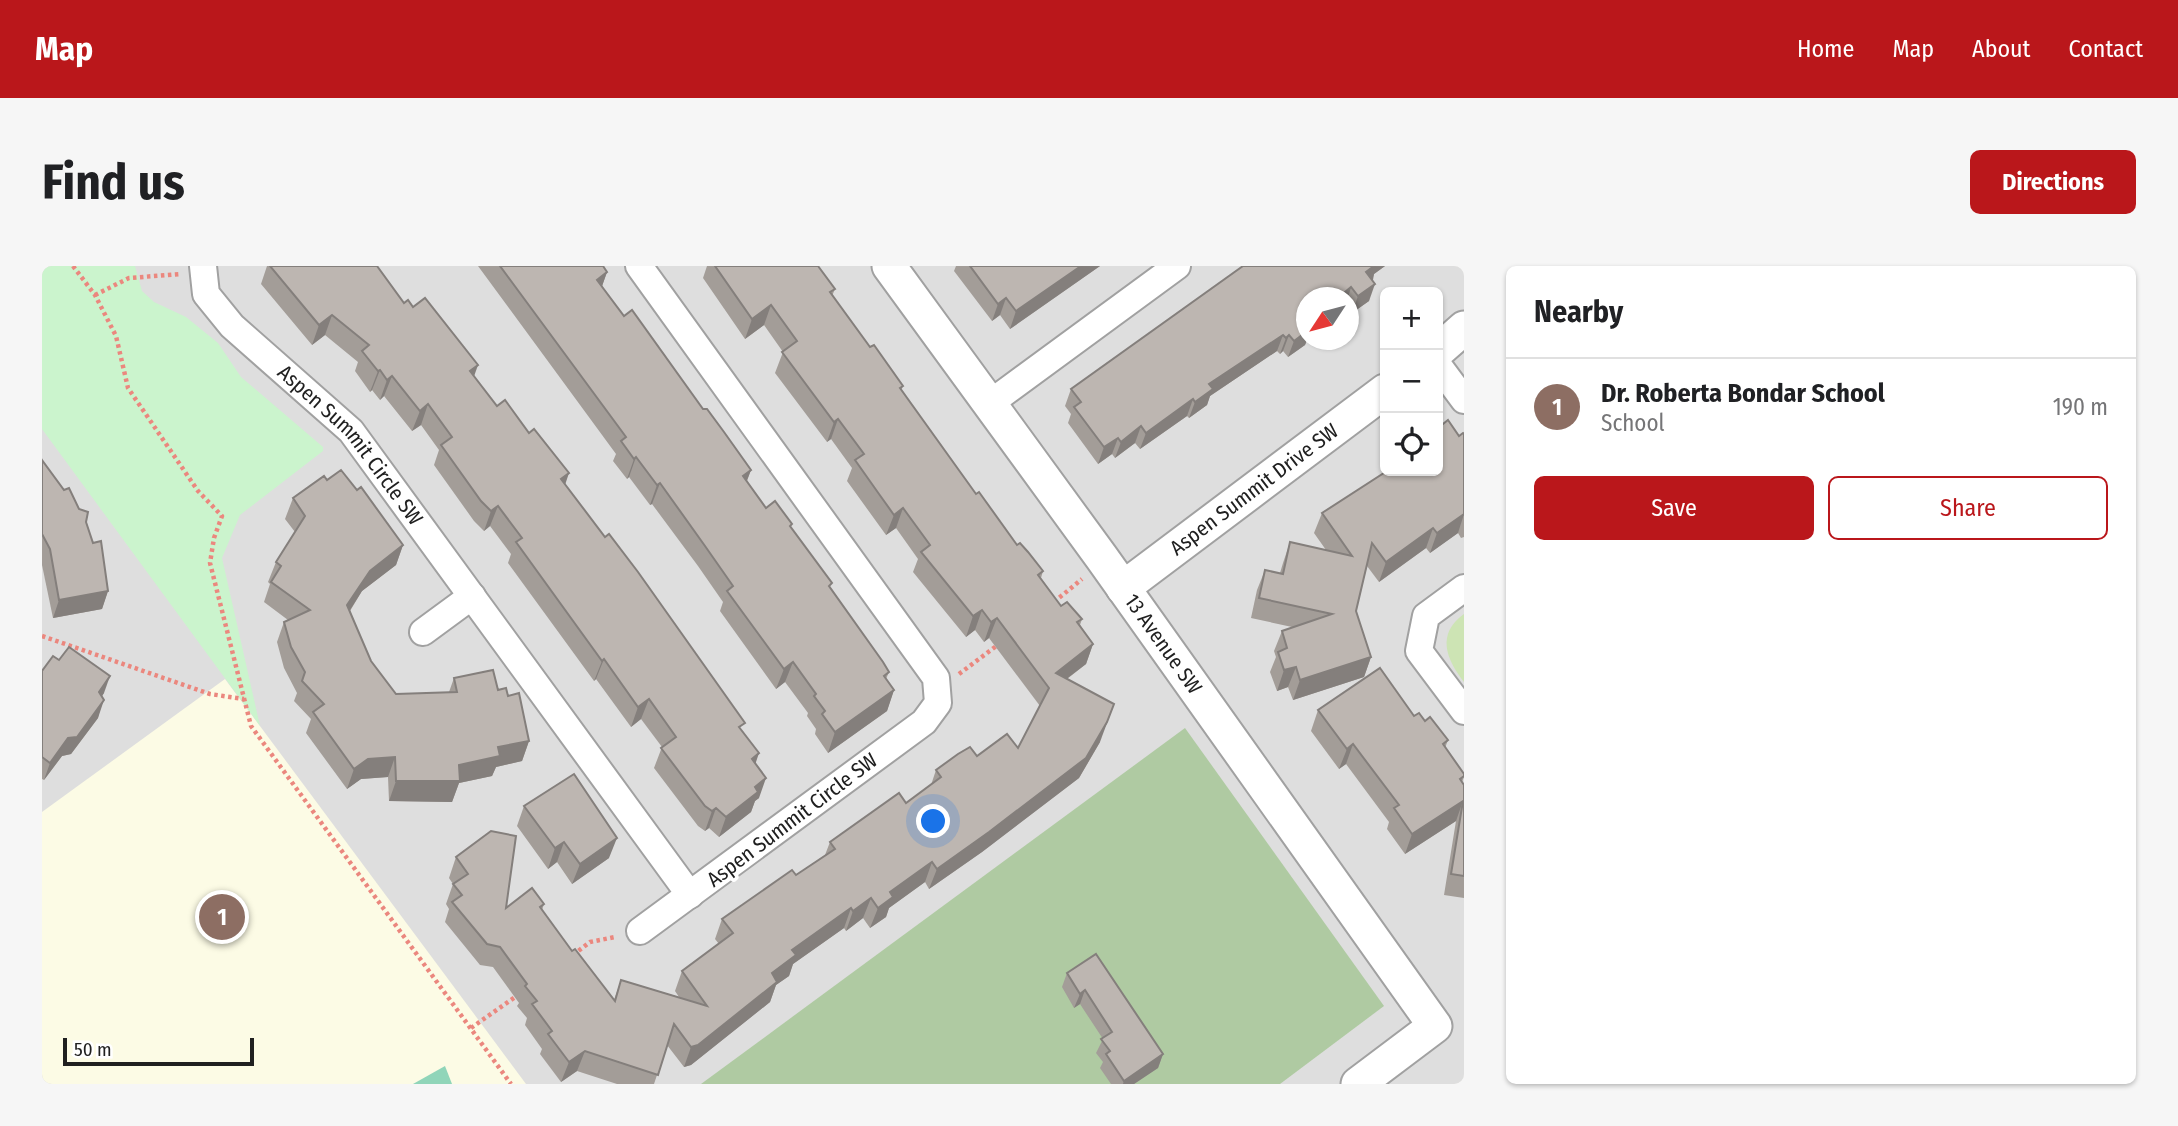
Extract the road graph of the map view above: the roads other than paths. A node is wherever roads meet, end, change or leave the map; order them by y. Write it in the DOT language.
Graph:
graph roads {
  1 [pos="639,266"];
  2 [pos="889,266"];
  3 [pos="1177,266"];
  4 [pos="203,269"];
  5 [pos="1464,328"];
  6 [pos="1439,350"];
  7 [pos="1443,372"];
  8 [pos="1380,395"];
  9 [pos="1464,400"];
  10 [pos="989,404"];
  11 [pos="1123,587"];
  12 [pos="1464,589"];
  13 [pos="472,596"];
  14 [pos="424,632"];
  15 [pos="1464,711"];
  16 [pos="690,895"];
  17 [pos="640,931"];
  18 [pos="1358,1084"];
  1 -- 16 [label="street, Aspen Summit Circle SW"];
  2 -- 10 [label="street, 13 Avenue SW"];
  3 -- 10 [label="street"];
  4 -- 13 [label="street, Aspen Summit Circle SW"];
  5 -- 6 [label="street"];
  7 -- 9 [label="street"];
  8 -- 11 [label="street, Aspen Summit Drive SW"];
  10 -- 11 [label="street, 13 Avenue SW"];
  11 -- 18 [label="street, 13 Avenue SW"];
  12 -- 15 [label="street"];
  13 -- 14 [label="street"];
  13 -- 16 [label="street, Aspen Summit Circle SW"];
  16 -- 17 [label="street"];
}
